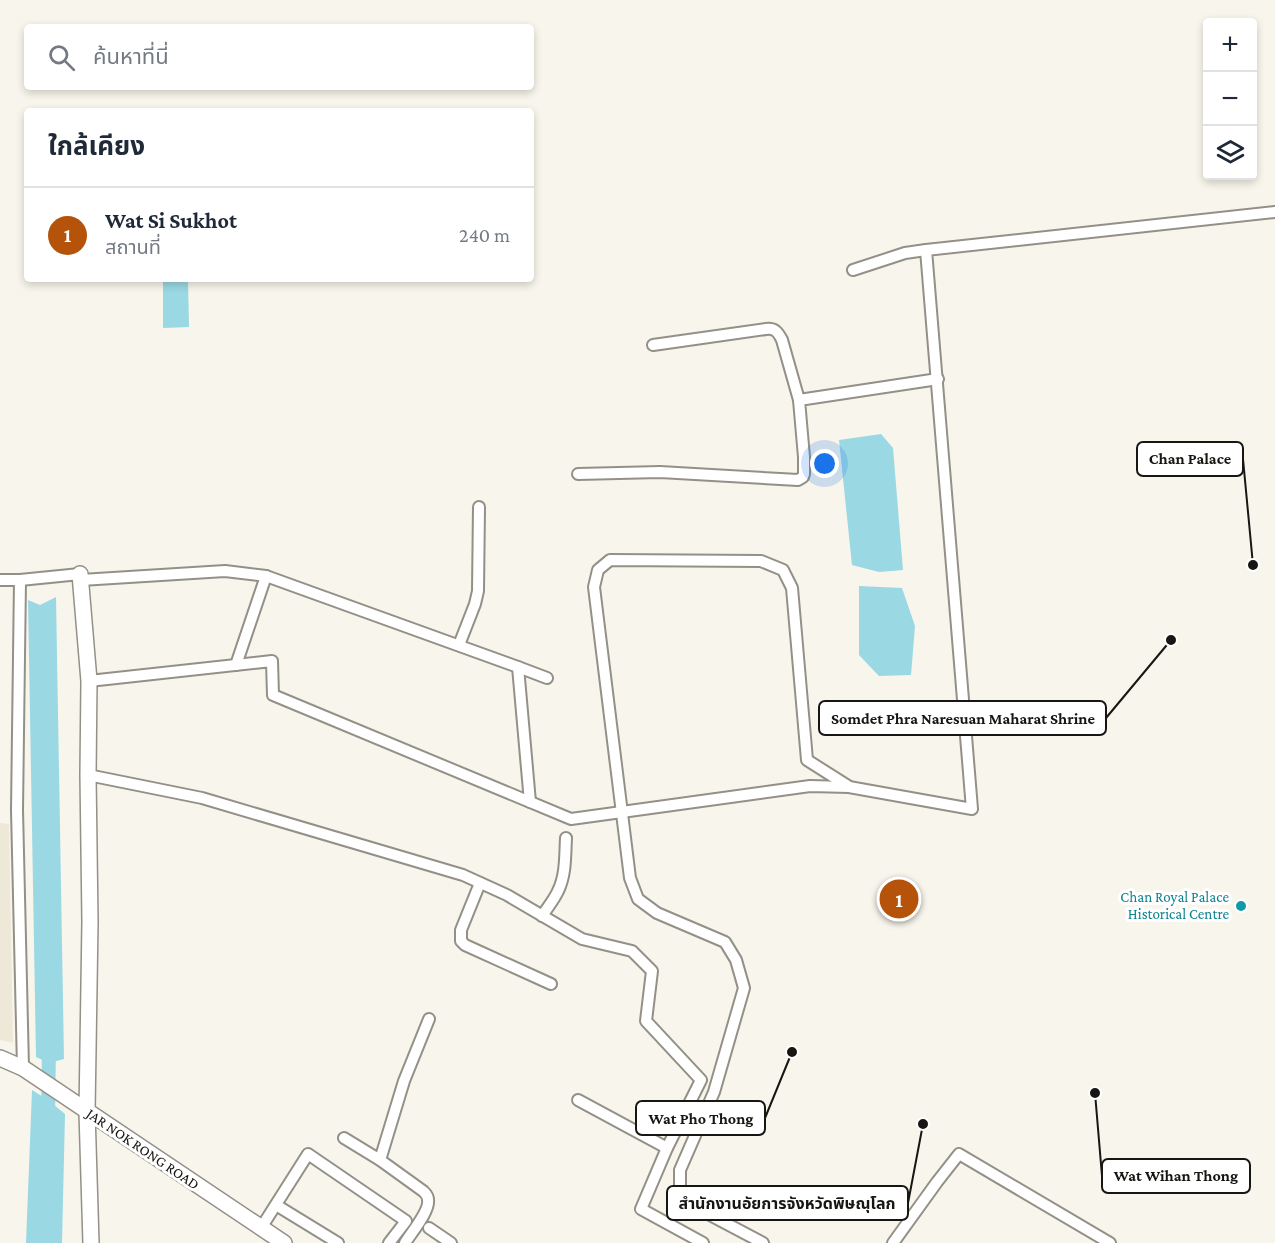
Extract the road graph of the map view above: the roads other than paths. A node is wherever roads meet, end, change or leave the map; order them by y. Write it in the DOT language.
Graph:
graph roads {
  1 [pos="1275,212"];
  2 [pos="926,250"];
  3 [pos="854,270"];
  4 [pos="653,345"];
  5 [pos="938,379"];
  6 [pos="799,400"];
  7 [pos="578,474"];
  8 [pos="479,507"];
  9 [pos="266,576"];
  10 [pos="80,577"];
  11 [pos="0,580"];
  12 [pos="20,580"];
  13 [pos="459,645"];
  14 [pos="236,665"];
  15 [pos="519,667"];
  16 [pos="547,678"];
  17 [pos="89,681"];
  18 [pos="88,775"];
  19 [pos="849,787"];
  20 [pos="530,802"];
  21 [pos="623,811"];
  22 [pos="566,838"];
  23 [pos="480,883"];
  24 [pos="542,916"];
  25 [pos="551,984"];
  26 [pos="429,1019"];
  27 [pos="0,1058"];
  28 [pos="23,1068"];
  29 [pos="578,1100"];
  30 [pos="87,1112"];
  31 [pos="344,1137"];
  32 [pos="667,1148"];
  33 [pos="380,1160"];
  34 [pos="276,1205"];
  35 [pos="261,1228"];
  36 [pos="429,1228"];
  37 [pos="91,1243"];
  38 [pos="284,1243"];
  39 [pos="338,1243"];
  40 [pos="389,1243"];
  41 [pos="405,1243"];
  42 [pos="451,1243"];
  43 [pos="703,1243"];
  44 [pos="763,1243"];
  45 [pos="893,1243"];
  46 [pos="1110,1243"];
  1 -- 2 [label="street"];
  2 -- 3 [label="street"];
  2 -- 5 [label="street"];
  4 -- 6 [label="street"];
  5 -- 6 [label="street"];
  5 -- 19 [label="street"];
  6 -- 7 [label="street"];
  8 -- 13 [label="street"];
  9 -- 10 [label="street"];
  9 -- 13 [label="street"];
  9 -- 14 [label="street"];
  10 -- 12 [label="street"];
  10 -- 17 [label="street"];
  11 -- 12 [label="street"];
  12 -- 28 [label="street"];
  13 -- 15 [label="street"];
  14 -- 17 [label="street"];
  14 -- 20 [label="street"];
  15 -- 16 [label="street"];
  15 -- 20 [label="street"];
  17 -- 18 [label="street"];
  18 -- 23 [label="street"];
  18 -- 30 [label="street"];
  19 -- 21 [label="street"];
  19 -- 21 [label="street"];
  20 -- 21 [label="street"];
  21 -- 44 [label="street"];
  22 -- 24 [label="street"];
  23 -- 24 [label="street"];
  23 -- 25 [label="street"];
  24 -- 32 [label="street"];
  26 -- 33 [label="street"];
  27 -- 28 [label="street, JAR NOK RONG ROAD"];
  28 -- 30 [label="street, JAR NOK RONG ROAD"];
  29 -- 32 [label="street"];
  30 -- 35 [label="street, JAR NOK RONG ROAD"];
  30 -- 37 [label="street"];
  31 -- 33 [label="street"];
  32 -- 43 [label="street"];
  33 -- 41 [label="street"];
  34 -- 35 [label="street"];
  34 -- 39 [label="street"];
  34 -- 40 [label="street"];
  35 -- 38 [label="street, JAR NOK RONG ROAD"];
  36 -- 42 [label="street"];
  45 -- 46 [label="street"];
}
